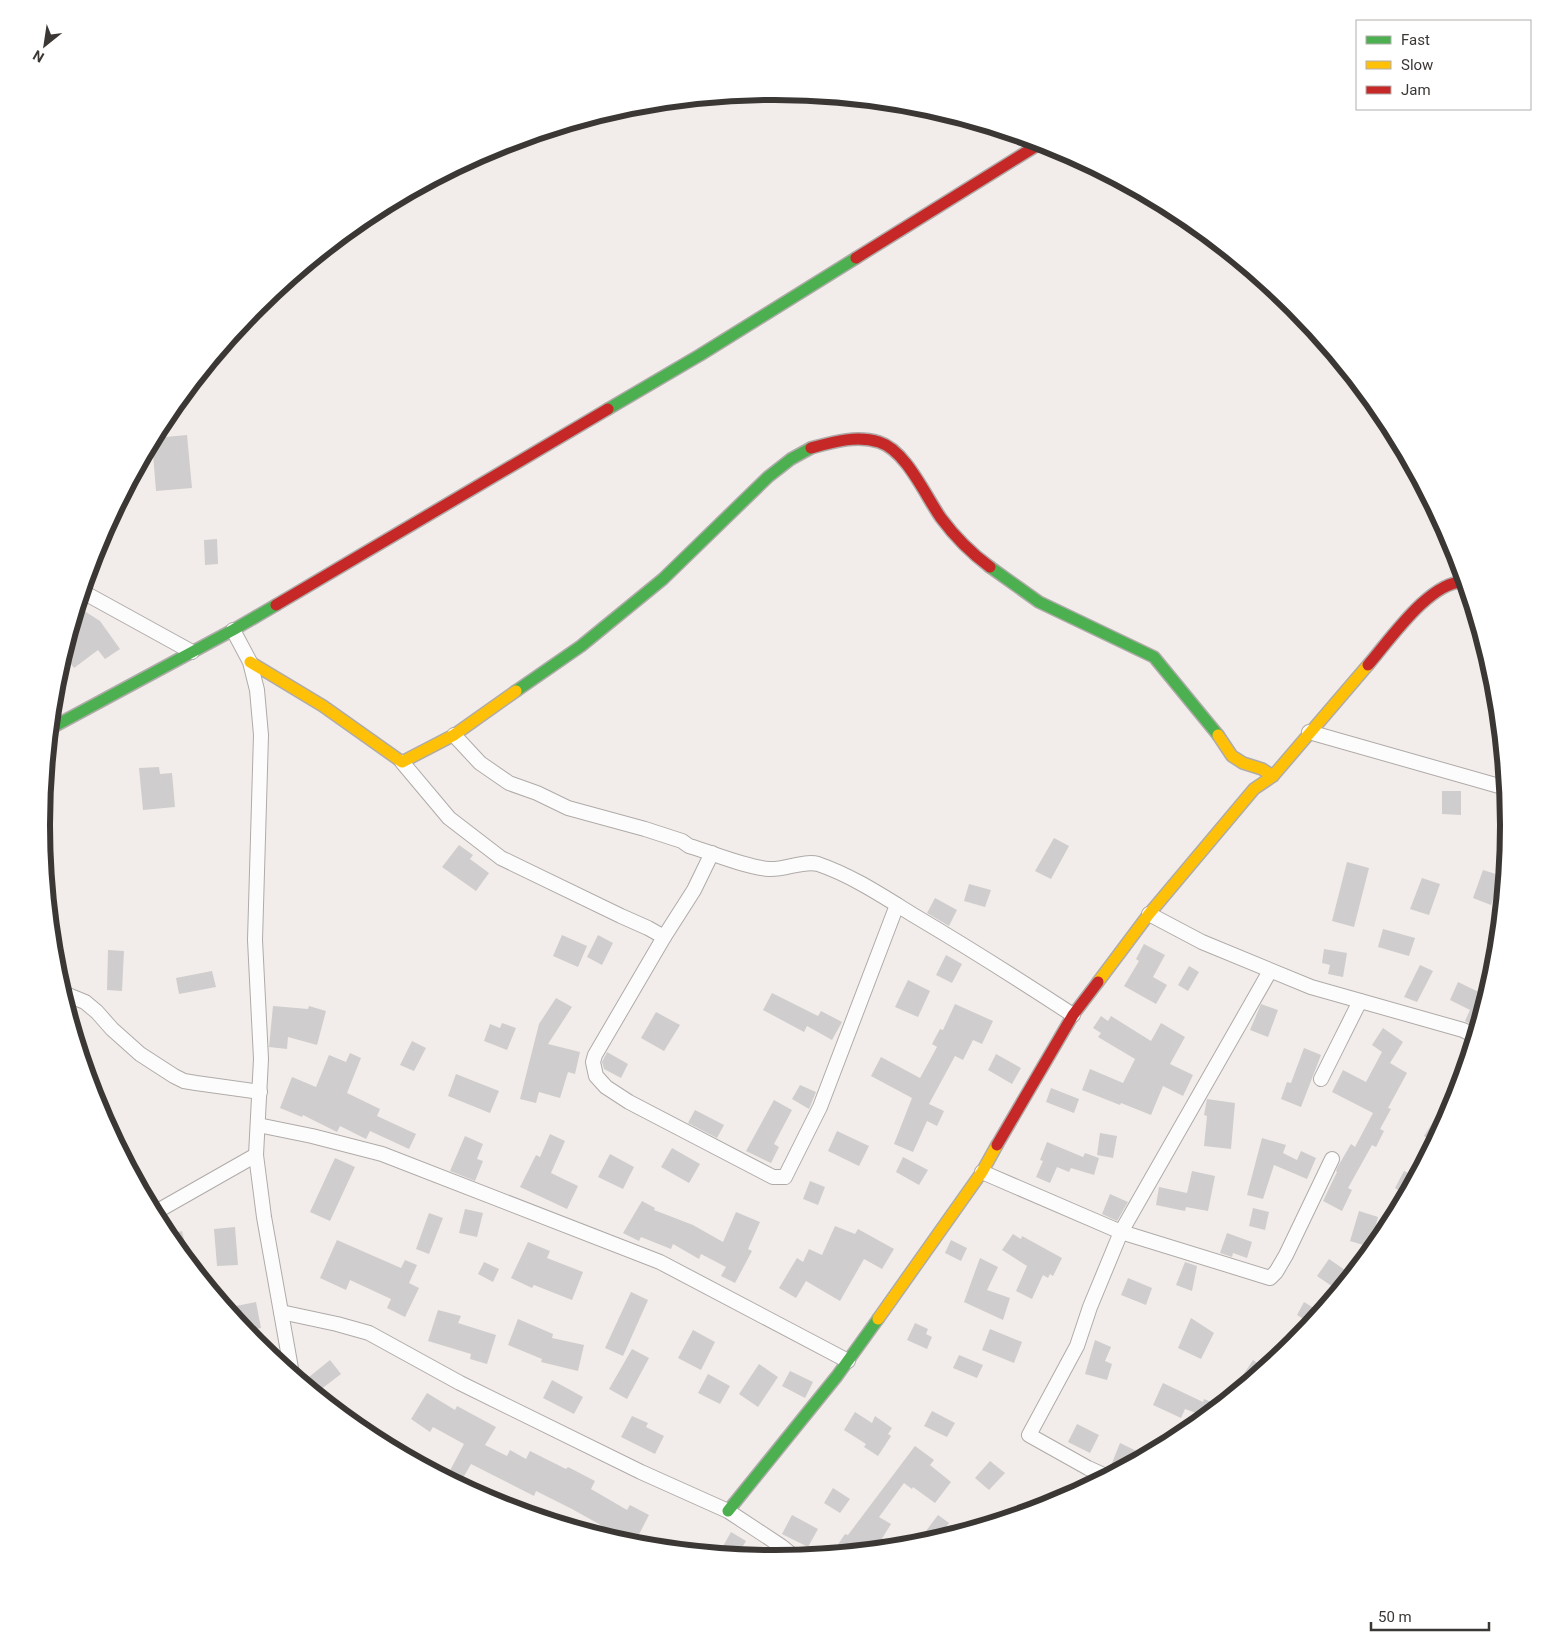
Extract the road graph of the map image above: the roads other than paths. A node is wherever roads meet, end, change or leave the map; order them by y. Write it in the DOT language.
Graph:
graph roads {
  1 [pos="1033,148"];
  2 [pos="1458,581"];
  3 [pos="88,595"];
  4 [pos="233,630"];
  5 [pos="192,652"];
  6 [pos="250,662"];
  7 [pos="57,725"];
  8 [pos="1309,732"];
  9 [pos="454,736"];
  10 [pos="402,762"];
  11 [pos="1273,776"];
  12 [pos="1499,786"];
  13 [pos="712,853"];
  14 [pos="897,905"];
  15 [pos="1149,914"];
  16 [pos="664,937"];
  17 [pos="1270,971"];
  18 [pos="71,996"];
  19 [pos="1360,1001"];
  20 [pos="1073,1015"];
  21 [pos="1470,1033"];
  22 [pos="1321,1079"];
  23 [pos="260,1092"];
  24 [pos="258,1125"];
  25 [pos="256,1155"];
  26 [pos="1332,1159"];
  27 [pos="982,1172"];
  28 [pos="160,1210"];
  29 [pos="1121,1232"];
  30 [pos="280,1312"];
  31 [pos="848,1361"];
  32 [pos="290,1365"];
  33 [pos="1101,1474"];
  34 [pos="728,1511"];
  35 [pos="787,1551"];
  1 -- 4 [label="street"];
  2 -- 8 [label="street"];
  3 -- 5 [label="street"];
  4 -- 5 [label="street"];
  4 -- 6 [label="street"];
  5 -- 7 [label="street"];
  6 -- 10 [label="street"];
  6 -- 23 [label="street"];
  8 -- 11 [label="street"];
  8 -- 12 [label="street"];
  9 -- 10 [label="street"];
  9 -- 11 [label="street"];
  9 -- 13 [label="street"];
  10 -- 16 [label="street"];
  11 -- 15 [label="street"];
  13 -- 14 [label="street"];
  13 -- 16 [label="street"];
  14 -- 16 [label="street"];
  14 -- 20 [label="street"];
  15 -- 17 [label="street"];
  15 -- 20 [label="street"];
  17 -- 19 [label="street"];
  17 -- 29 [label="street"];
  18 -- 23 [label="street"];
  19 -- 21 [label="street"];
  19 -- 22 [label="street"];
  20 -- 27 [label="street"];
  23 -- 24 [label="street"];
  24 -- 25 [label="street"];
  24 -- 31 [label="street"];
  25 -- 28 [label="street"];
  25 -- 30 [label="street"];
  26 -- 29 [label="street"];
  27 -- 29 [label="street"];
  27 -- 31 [label="street"];
  29 -- 33 [label="street"];
  30 -- 32 [label="street"];
  30 -- 34 [label="street"];
  31 -- 34 [label="street"];
  34 -- 35 [label="street"];
}
